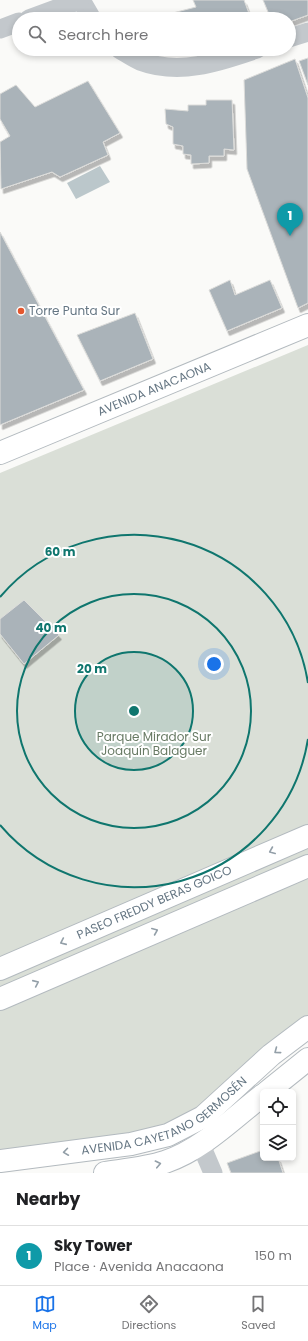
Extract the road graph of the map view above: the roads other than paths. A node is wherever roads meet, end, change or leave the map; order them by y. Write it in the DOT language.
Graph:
graph roads {
  1 [pos="80,0"];
  2 [pos="48,12"];
  3 [pos="88,12"];
  4 [pos="12,25"];
  5 [pos="0,29"];
  6 [pos="308,32"];
  7 [pos="296,36"];
  8 [pos="131,56"];
  9 [pos="235,56"];
  10 [pos="308,325"];
  11 [pos="0,453"];
  12 [pos="308,836"];
  13 [pos="308,866"];
  14 [pos="0,969"];
  15 [pos="0,999"];
  16 [pos="308,1027"];
  17 [pos="308,1059"];
  18 [pos="270,1089"];
  19 [pos="260,1097"];
  20 [pos="201,1145"];
  21 [pos="0,1161"];
  22 [pos="106,1173"];
  23 [pos="213,1173"];
  1 -- 2 [label="street"];
  1 -- 3 [label="street"];
  4 -- 5 [label="street"];
  6 -- 7 [label="street"];
  8 -- 9 [label="street"];
  10 -- 11 [label="street, AVENIDA ANACAONA"];
  12 -- 14 [label="street, PASEO FREDDY BERAS GOICO, one-way"];
  15 -- 13 [label="street, one-way"];
  16 -- 21 [label="street, AVENIDA CAYETANO GERMOSÉN, one-way"];
  17 -- 18 [label="street"];
  19 -- 20 [label="street"];
  22 -- 20 [label="street, one-way"];
  20 -- 23 [label="street"];
}
